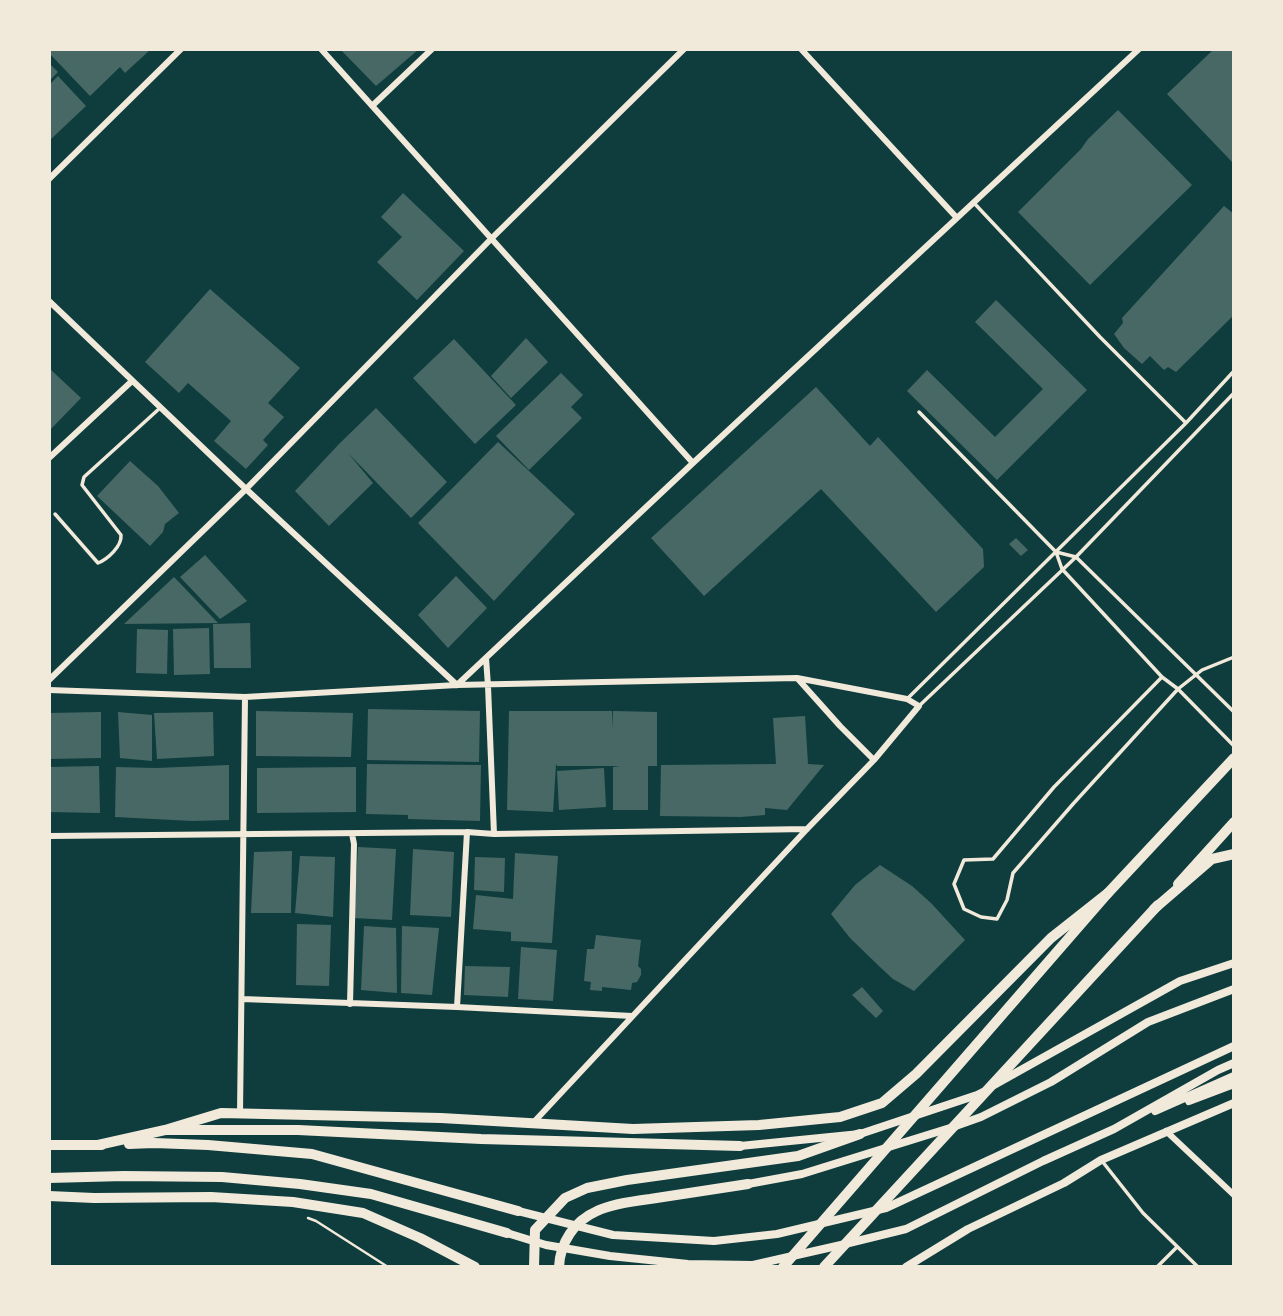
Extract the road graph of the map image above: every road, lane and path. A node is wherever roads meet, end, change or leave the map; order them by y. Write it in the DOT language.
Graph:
graph roads {
  1 [pos="181,49"];
  2 [pos="321,49"];
  3 [pos="432,49"];
  4 [pos="684,49"];
  5 [pos="801,49"];
  6 [pos="1139,49"];
  7 [pos="372,106"];
  8 [pos="49,179"];
  9 [pos="974,203"];
  10 [pos="957,218"];
  11 [pos="491,239"];
  12 [pos="49,301"];
  13 [pos="1234,371"];
  14 [pos="132,381"];
  15 [pos="1234,393"];
  16 [pos="160,408"];
  17 [pos="919,412"];
  18 [pos="1186,423"];
  19 [pos="49,458"];
  20 [pos="693,463"];
  21 [pos="246,489"];
  22 [pos="55,514"];
  23 [pos="1056,552"];
  24 [pos="1076,557"];
  25 [pos="1062,569"];
  26 [pos="1234,657"];
  27 [pos="486,658"];
  28 [pos="1198,675"];
  29 [pos="1162,677"];
  30 [pos="797,678"];
  31 [pos="49,680"];
  32 [pos="457,685"];
  33 [pos="488,686"];
  34 [pos="1178,689"];
  35 [pos="49,690"];
  36 [pos="245,697"];
  37 [pos="907,699"];
  38 [pos="919,706"];
  39 [pos="1234,712"];
  40 [pos="1234,746"];
  41 [pos="1234,758"];
  42 [pos="874,760"];
  43 [pos="1234,822"];
  44 [pos="807,829"];
  45 [pos="467,832"];
  46 [pos="244,834"];
  47 [pos="352,834"];
  48 [pos="494,834"];
  49 [pos="49,836"];
  50 [pos="1234,854"];
  51 [pos="1108,893"];
  52 [pos="1154,909"];
  53 [pos="1234,963"];
  54 [pos="1234,989"];
  55 [pos="242,999"];
  56 [pos="350,1003"];
  57 [pos="457,1007"];
  58 [pos="632,1016"];
  59 [pos="1234,1046"];
  60 [pos="1234,1063"];
  61 [pos="1234,1076"];
  62 [pos="1234,1084"];
  63 [pos="1234,1103"];
  64 [pos="240,1113"];
  65 [pos="533,1123"];
  66 [pos="1114,1129"];
  67 [pos="165,1130"];
  68 [pos="1166,1131"];
  69 [pos="860,1134"];
  70 [pos="49,1145"];
  71 [pos="98,1145"];
  72 [pos="740,1146"];
  73 [pos="1101,1160"];
  74 [pos="49,1178"];
  75 [pos="748,1184"];
  76 [pos="1234,1195"];
  77 [pos="49,1196"];
  78 [pos="518,1211"];
  79 [pos="305,1217"];
  80 [pos="507,1233"];
  81 [pos="1177,1247"];
  82 [pos="388,1267"];
  83 [pos="475,1267"];
  84 [pos="534,1267"];
  85 [pos="559,1267"];
  86 [pos="783,1267"];
  87 [pos="824,1267"];
  88 [pos="906,1267"];
  89 [pos="1157,1267"];
  90 [pos="1198,1267"];
  1 -- 8 [label="street"];
  2 -- 7 [label="street"];
  3 -- 7 [label="street"];
  4 -- 11 [label="street"];
  5 -- 10 [label="street"];
  6 -- 9 [label="street"];
  7 -- 11 [label="street"];
  9 -- 10 [label="street"];
  9 -- 18 [label="lane"];
  10 -- 20 [label="street"];
  11 -- 20 [label="street"];
  11 -- 21 [label="street"];
  12 -- 14 [label="street"];
  13 -- 18 [label="lane"];
  14 -- 16 [label="street"];
  14 -- 19 [label="street"];
  15 -- 24 [label="lane"];
  16 -- 21 [label="street"];
  16 -- 22 [label="lane"];
  17 -- 23 [label="lane"];
  18 -- 23 [label="lane"];
  20 -- 27 [label="street"];
  21 -- 31 [label="street"];
  21 -- 32 [label="street"];
  23 -- 24 [label="lane"];
  23 -- 25 [label="lane"];
  23 -- 37 [label="lane"];
  24 -- 25 [label="lane"];
  24 -- 28 [label="lane"];
  25 -- 29 [label="lane"];
  25 -- 38 [label="lane"];
  26 -- 28 [label="lane"];
  27 -- 32 [label="street"];
  27 -- 33 [label="street"];
  28 -- 34 [label="lane"];
  28 -- 39 [label="lane"];
  29 -- 34 [label="lane"];
  29 -- 34 [label="lane"];
  30 -- 33 [label="street"];
  30 -- 37 [label="street"];
  30 -- 42 [label="street"];
  32 -- 33 [label="street"];
  32 -- 36 [label="street"];
  33 -- 48 [label="street"];
  34 -- 40 [label="lane"];
  35 -- 36 [label="street"];
  36 -- 46 [label="street"];
  37 -- 38 [label="street"];
  38 -- 42 [label="street"];
  41 -- 51 [label="main road"];
  42 -- 44 [label="street"];
  43 -- 52 [label="main road"];
  44 -- 48 [label="street"];
  44 -- 58 [label="street"];
  45 -- 47 [label="street"];
  45 -- 48 [label="street"];
  45 -- 57 [label="street"];
  46 -- 47 [label="street"];
  46 -- 49 [label="street"];
  46 -- 55 [label="street"];
  47 -- 56 [label="street"];
  50 -- 52 [label="main road"];
  51 -- 65 [label="main road"];
  51 -- 86 [label="main road"];
  52 -- 87 [label="main road"];
  53 -- 69 [label="street"];
  54 -- 75 [label="street"];
  55 -- 56 [label="street"];
  55 -- 64 [label="street"];
  56 -- 57 [label="street"];
  57 -- 58 [label="street"];
  58 -- 65 [label="street"];
  59 -- 78 [label="street"];
  60 -- 66 [label="street"];
  61 -- 66 [label="street"];
  62 -- 66 [label="street"];
  63 -- 68 [label="street"];
  64 -- 65 [label="main road"];
  64 -- 67 [label="main road"];
  66 -- 80 [label="street"];
  67 -- 71 [label="main road"];
  67 -- 72 [label="main road"];
  68 -- 73 [label="street"];
  68 -- 76 [label="street"];
  69 -- 72 [label="street"];
  69 -- 84 [label="main road"];
  70 -- 71 [label="main road"];
  71 -- 78 [label="main road"];
  73 -- 81 [label="lane"];
  73 -- 88 [label="street"];
  74 -- 80 [label="main road"];
  75 -- 85 [label="main road"];
  77 -- 83 [label="main road"];
  79 -- 82 [label="path"];
  81 -- 89 [label="lane"];
  81 -- 90 [label="lane"];
}
